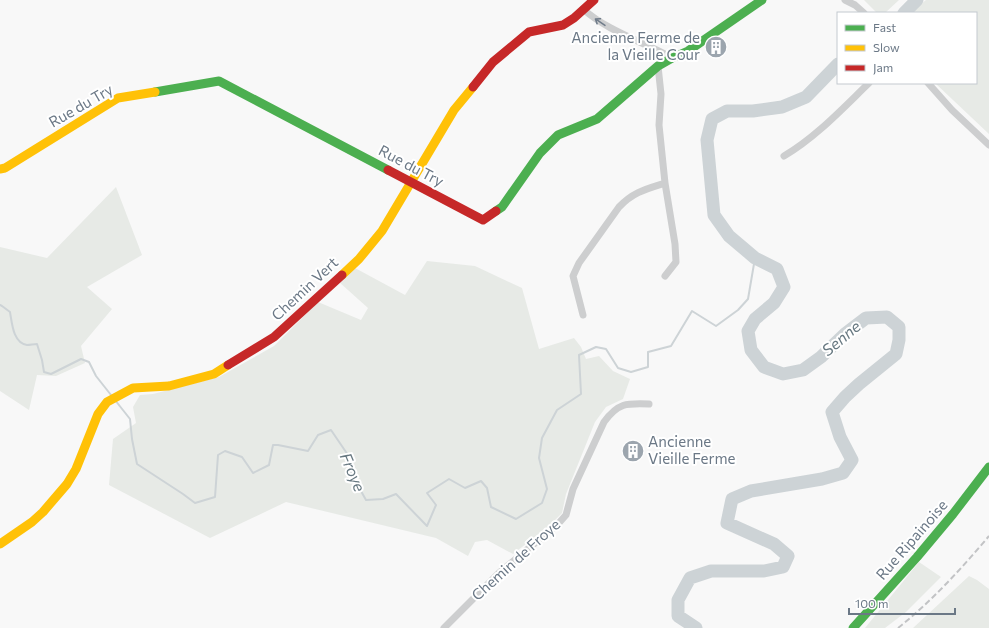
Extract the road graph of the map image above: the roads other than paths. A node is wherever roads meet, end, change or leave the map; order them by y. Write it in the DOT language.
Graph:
graph roads {
  1 [pos="594,0"];
  2 [pos="762,0"];
  3 [pos="845,0"];
  4 [pos="584,9"];
  5 [pos="863,12"];
  6 [pos="672,58"];
  7 [pos="658,66"];
  8 [pos="868,84"];
  9 [pos="929,84"];
  10 [pos="989,145"];
  11 [pos="784,156"];
  12 [pos="0,169"];
  13 [pos="411,182"];
  14 [pos="665,183"];
  15 [pos="665,276"];
  16 [pos="582,315"];
  17 [pos="649,404"];
  18 [pos="989,467"];
  19 [pos="0,544"];
  20 [pos="444,628"];
  21 [pos="853,628"];
  1 -- 4 [label="street, Chemin Vert"];
  2 -- 6 [label="street, Rue du Try"];
  3 -- 5 [label="street"];
  6 -- 4 [label="street, one-way"];
  4 -- 13 [label="street, Chemin Vert"];
  6 -- 7 [label="street, Rue du Try"];
  7 -- 13 [label="street, Rue du Try"];
  7 -- 14 [label="street"];
  8 -- 11 [label="street"];
  9 -- 10 [label="street"];
  12 -- 13 [label="street, Rue du Try"];
  13 -- 19 [label="street, Chemin Vert"];
  14 -- 15 [label="street"];
  14 -- 16 [label="street"];
  17 -- 20 [label="street, Chemin de Froye"];
  18 -- 21 [label="street, Rue Ripainoise"];
}
